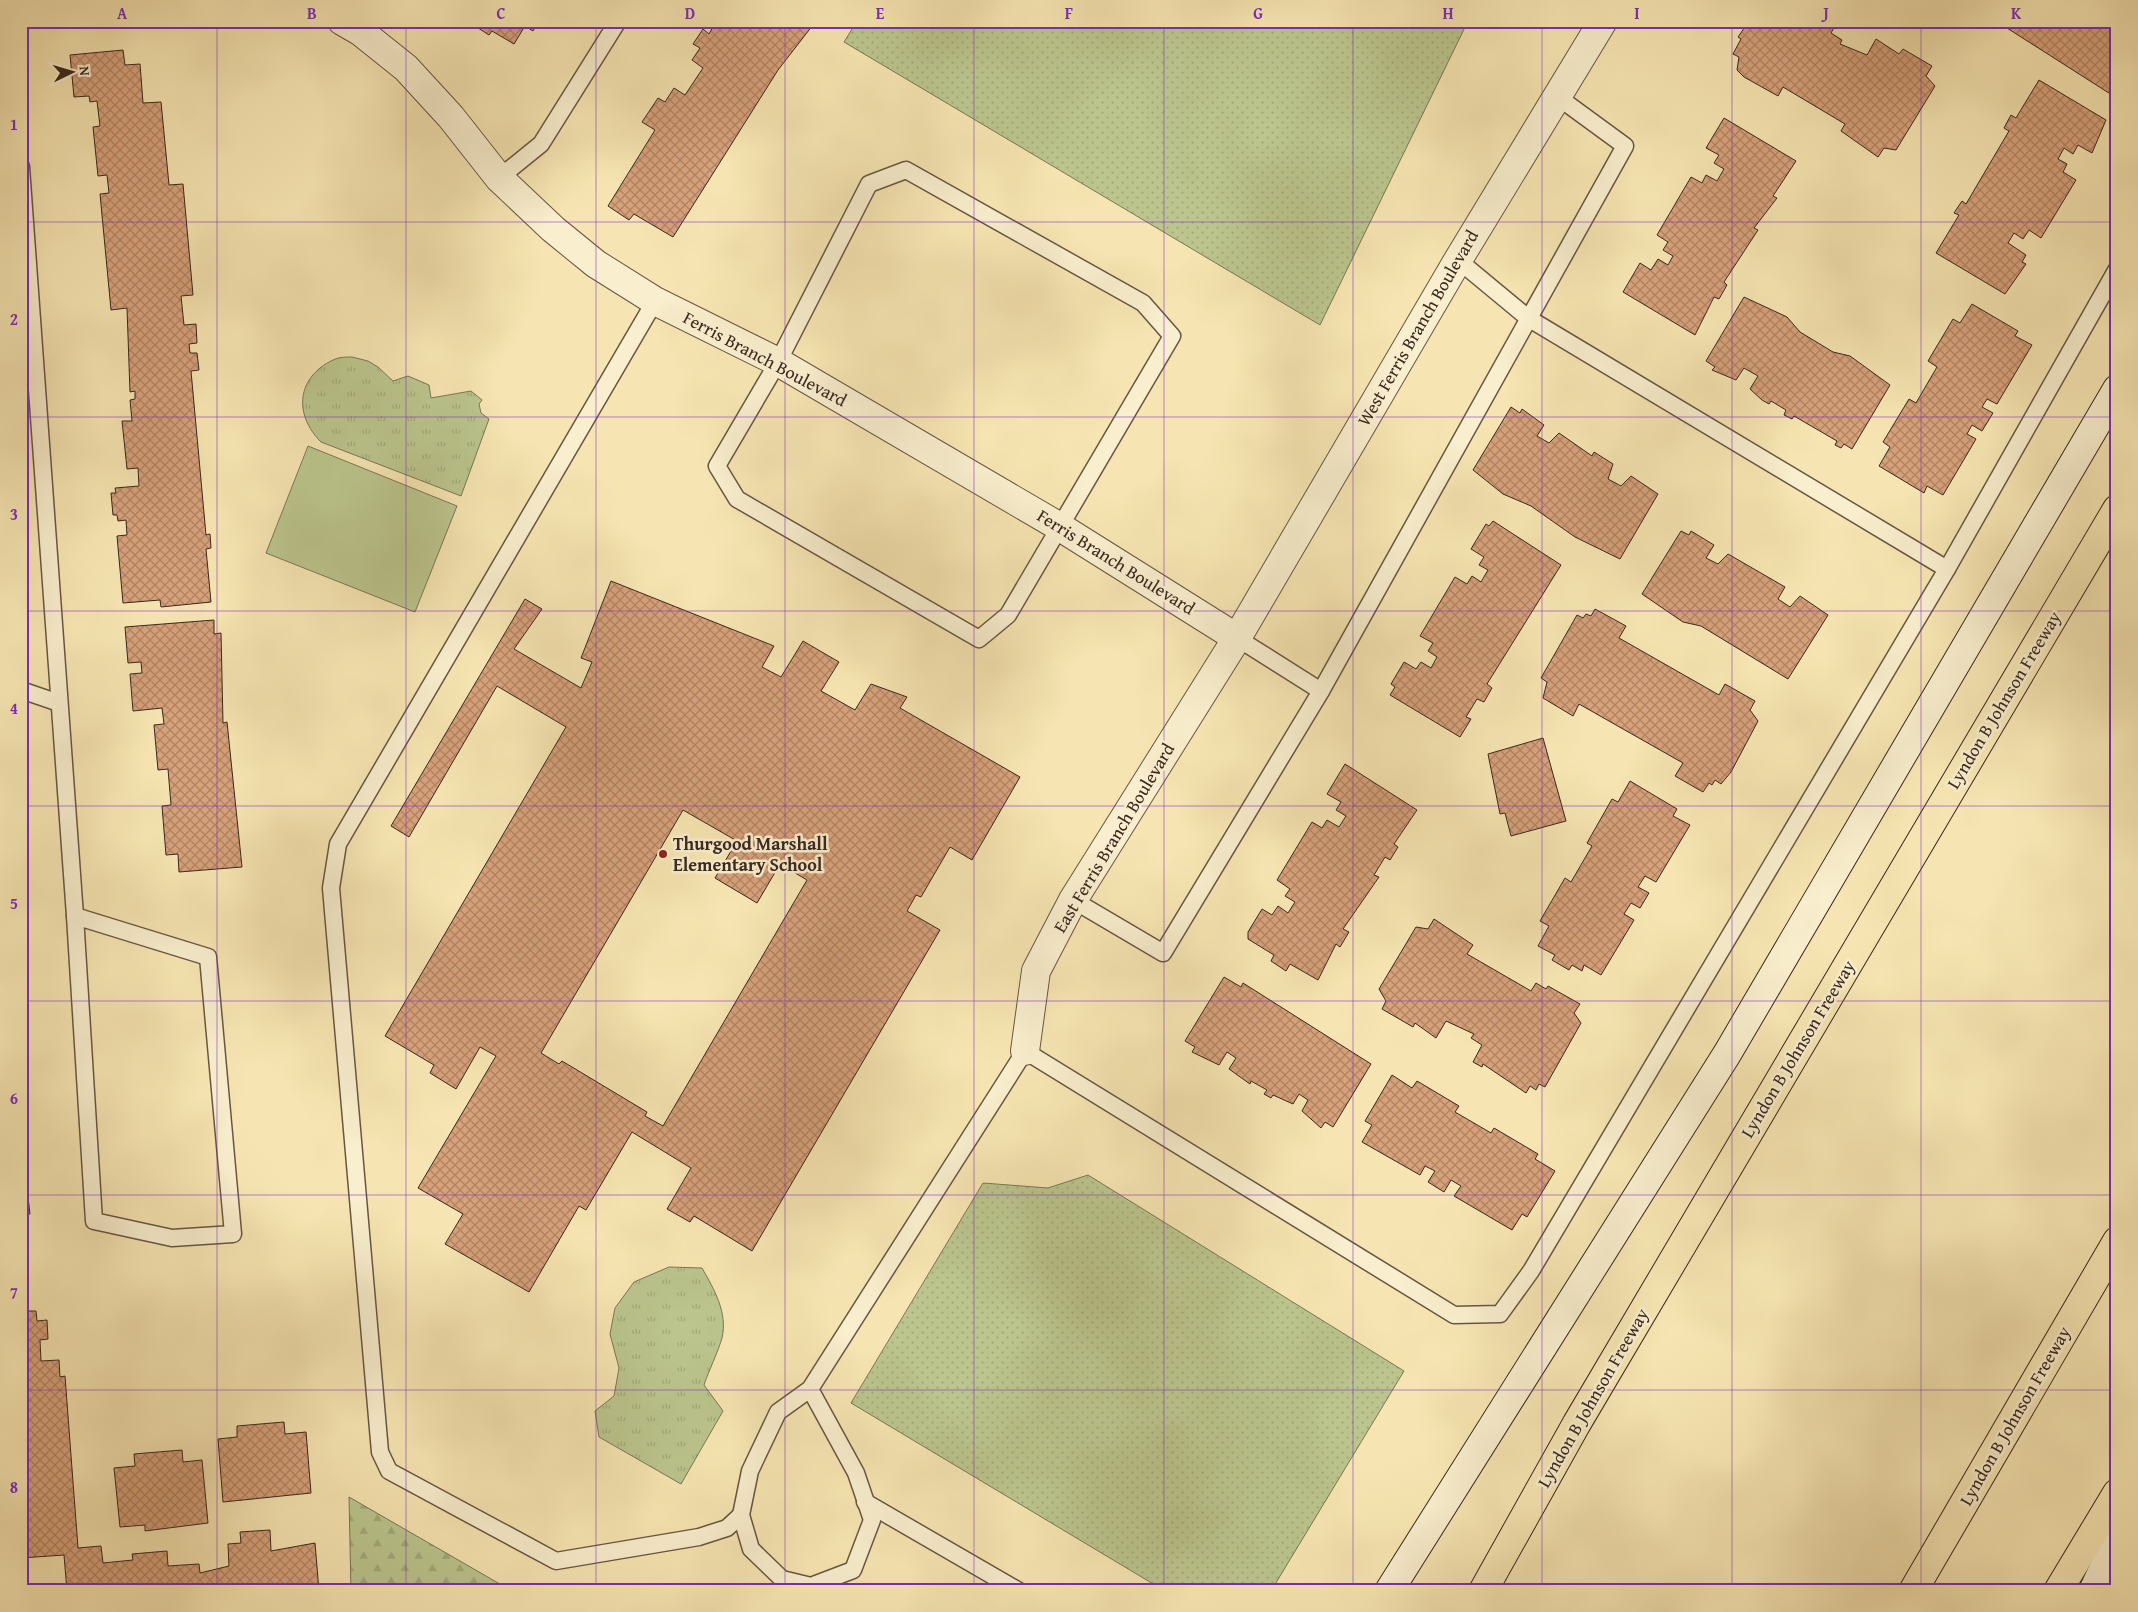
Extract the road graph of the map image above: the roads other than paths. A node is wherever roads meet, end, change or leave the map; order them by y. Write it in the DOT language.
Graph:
graph roads {
  1 [pos="342,21"];
  2 [pos="618,21"];
  3 [pos="1603,21"];
  4 [pos="1558,97"];
  5 [pos="21,167"];
  6 [pos="499,178"];
  7 [pos="1458,260"];
  8 [pos="2117,268"];
  9 [pos="655,301"];
  10 [pos="1528,318"];
  11 [pos="778,362"];
  12 [pos="2117,389"];
  13 [pos="2117,509"];
  14 [pos="1060,527"];
  15 [pos="1947,569"];
  16 [pos="1237,638"];
  17 [pos="21,690"];
  18 [pos="1321,691"];
  19 [pos="59,703"];
  20 [pos="1073,900"];
  21 [pos="74,916"];
  22 [pos="1025,1051"];
  23 [pos="2117,1241"];
  24 [pos="810,1389"];
  25 [pos="2117,1493"];
  26 [pos="866,1502"];
  27 [pos="741,1515"];
  28 [pos="2117,1540"];
  29 [pos="815,1588"];
  30 [pos="1019,1591"];
  31 [pos="1389,1591"];
  32 [pos="1483,1591"];
  33 [pos="1913,1591"];
  34 [pos="2058,1591"];
  35 [pos="2093,1591"];
  1 -- 6 [label="street, Ferris Branch Boulevard"];
  2 -- 6 [label="lane"];
  3 -- 4 [label="street, West Ferris Branch Boulevard"];
  4 -- 7 [label="street, West Ferris Branch Boulevard"];
  4 -- 10 [label="lane"];
  5 -- 19 [label="lane"];
  6 -- 9 [label="street, Ferris Branch Boulevard"];
  7 -- 10 [label="lane"];
  7 -- 16 [label="street, West Ferris Branch Boulevard"];
  8 -- 15 [label="lane"];
  9 -- 11 [label="street, Ferris Branch Boulevard"];
  9 -- 27 [label="lane"];
  10 -- 15 [label="lane"];
  10 -- 18 [label="lane"];
  11 -- 14 [label="street, Ferris Branch Boulevard"];
  11 -- 14 [label="lane"];
  11 -- 14 [label="lane"];
  12 -- 31 [label="street"];
  13 -- 32 [label="highway, Lyndon B Johnson Freeway"];
  14 -- 16 [label="street, Ferris Branch Boulevard"];
  15 -- 22 [label="lane"];
  16 -- 18 [label="lane"];
  16 -- 20 [label="street, East Ferris Branch Boulevard"];
  17 -- 19 [label="lane"];
  18 -- 20 [label="lane"];
  19 -- 21 [label="lane"];
  20 -- 22 [label="street, East Ferris Branch Boulevard"];
  21 -- 21 [label="lane"];
  22 -- 24 [label="lane"];
  23 -- 33 [label="highway, Lyndon B Johnson Freeway"];
  24 -- 26 [label="lane"];
  24 -- 27 [label="lane"];
  25 -- 34 [label="highway"];
  26 -- 29 [label="lane"];
  26 -- 30 [label="lane"];
  27 -- 29 [label="lane"];
  28 -- 35 [label="street"];
}
